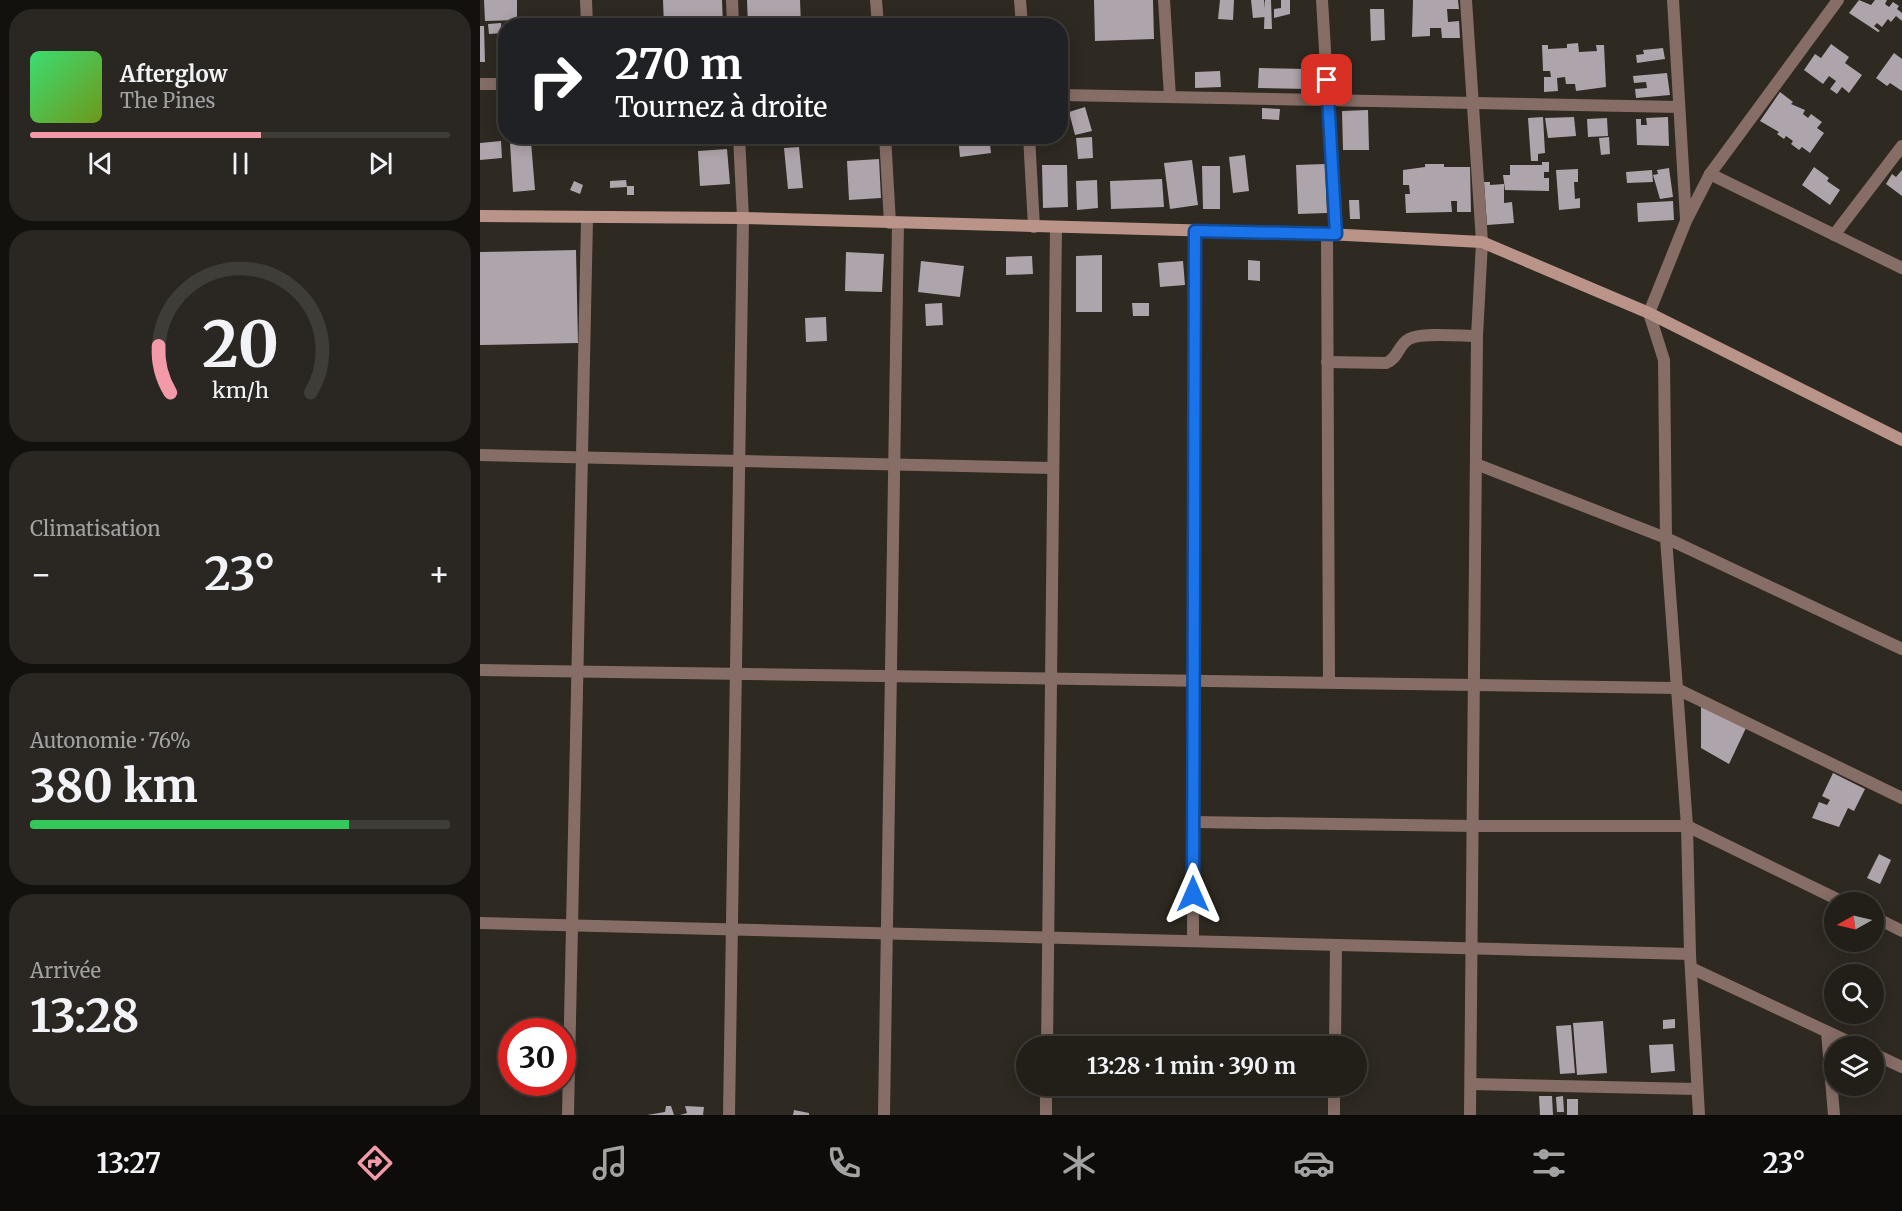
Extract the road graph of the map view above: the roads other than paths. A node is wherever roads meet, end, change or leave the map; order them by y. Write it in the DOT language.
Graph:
graph roads {
  1 [pos="586,0"];
  2 [pos="732,0"];
  3 [pos="876,0"];
  4 [pos="1020,0"];
  5 [pos="1164,0"];
  6 [pos="1322,0"];
  7 [pos="1466,0"];
  8 [pos="1673,0"];
  9 [pos="1838,0"];
  10 [pos="587,18"];
  11 [pos="733,18"];
  12 [pos="877,18"];
  13 [pos="1021,18"];
  14 [pos="480,84"];
  15 [pos="498,84"];
  16 [pos="1068,95"];
  17 [pos="1170,97"];
  18 [pos="1328,100"];
  19 [pos="1473,103"];
  20 [pos="1679,107"];
  21 [pos="739,144"];
  22 [pos="886,144"];
  23 [pos="1029,144"];
  24 [pos="1902,146"];
  25 [pos="1710,174"];
  26 [pos="480,216"];
  27 [pos="743,218"];
  28 [pos="587,219"];
  29 [pos="1686,220"];
  30 [pos="894,223"];
  31 [pos="1034,227"];
  32 [pos="1056,227"];
  33 [pos="1195,231"];
  34 [pos="1331,234"];
  35 [pos="1834,235"];
  36 [pos="1482,242"];
  37 [pos="1902,268"];
  38 [pos="1649,313"];
  39 [pos="1477,336"];
  40 [pos="1327,362"];
  41 [pos="1902,440"];
  42 [pos="480,455"];
  43 [pos="582,458"];
  44 [pos="739,461"];
  45 [pos="1476,464"];
  46 [pos="894,465"];
  47 [pos="1053,468"];
  48 [pos="1666,538"];
  49 [pos="1902,649"];
  50 [pos="480,670"];
  51 [pos="578,672"];
  52 [pos="736,674"];
  53 [pos="891,676"];
  54 [pos="1051,678"];
  55 [pos="1194,680"];
  56 [pos="1329,682"];
  57 [pos="1474,684"];
  58 [pos="1675,688"];
  59 [pos="1902,798"];
  60 [pos="1193,822"];
  61 [pos="1473,826"];
  62 [pos="1687,826"];
  63 [pos="1824,893"];
  64 [pos="1884,922"];
  65 [pos="480,923"];
  66 [pos="572,926"];
  67 [pos="732,929"];
  68 [pos="1902,931"];
  69 [pos="887,933"];
  70 [pos="1048,937"];
  71 [pos="1193,941"];
  72 [pos="1336,945"];
  73 [pos="1472,948"];
  74 [pos="1690,954"];
  75 [pos="1691,968"];
  76 [pos="1827,1032"];
  77 [pos="1047,1036"];
  78 [pos="1335,1036"];
  79 [pos="1836,1036"];
  80 [pos="1884,1058"];
  81 [pos="1902,1067"];
  82 [pos="1471,1084"];
  83 [pos="1698,1089"];
  84 [pos="1046,1096"];
  85 [pos="1334,1096"];
  86 [pos="568,1115"];
  87 [pos="729,1115"];
  88 [pos="884,1115"];
  89 [pos="1046,1115"];
  90 [pos="1334,1115"];
  91 [pos="1470,1115"];
  92 [pos="1699,1115"];
  93 [pos="1834,1115"];
  1 -- 10 [label="street"];
  2 -- 11 [label="street"];
  3 -- 12 [label="street"];
  4 -- 13 [label="street"];
  5 -- 17 [label="street"];
  6 -- 18 [label="street"];
  7 -- 19 [label="street"];
  8 -- 20 [label="street"];
  9 -- 25 [label="street"];
  14 -- 15 [label="street"];
  16 -- 17 [label="street"];
  17 -- 18 [label="street"];
  18 -- 19 [label="street"];
  18 -- 34 [label="street"];
  19 -- 20 [label="street"];
  19 -- 36 [label="street"];
  20 -- 29 [label="street"];
  21 -- 27 [label="street"];
  22 -- 30 [label="street"];
  23 -- 31 [label="street"];
  24 -- 35 [label="street"];
  25 -- 29 [label="street"];
  25 -- 35 [label="street"];
  26 -- 28 [label="main road"];
  27 -- 28 [label="main road"];
  27 -- 30 [label="main road"];
  27 -- 44 [label="street"];
  28 -- 43 [label="street"];
  29 -- 38 [label="street"];
  30 -- 31 [label="main road"];
  30 -- 46 [label="street"];
  31 -- 32 [label="main road"];
  32 -- 33 [label="main road"];
  32 -- 47 [label="street"];
  33 -- 34 [label="main road"];
  33 -- 55 [label="street"];
  34 -- 36 [label="main road"];
  34 -- 40 [label="street"];
  35 -- 37 [label="street"];
  36 -- 38 [label="main road"];
  36 -- 39 [label="street"];
  38 -- 41 [label="main road"];
  38 -- 48 [label="street"];
  39 -- 40 [label="street"];
  39 -- 45 [label="street"];
  40 -- 56 [label="street"];
  42 -- 43 [label="street"];
  43 -- 44 [label="street"];
  43 -- 51 [label="street"];
  44 -- 46 [label="street"];
  44 -- 52 [label="street"];
  45 -- 48 [label="street"];
  45 -- 57 [label="street"];
  46 -- 47 [label="street"];
  46 -- 53 [label="street"];
  47 -- 54 [label="street"];
  48 -- 49 [label="street"];
  48 -- 58 [label="street"];
  50 -- 51 [label="street"];
  51 -- 52 [label="street"];
  51 -- 66 [label="street"];
  52 -- 53 [label="street"];
  52 -- 67 [label="street"];
  53 -- 54 [label="street"];
  53 -- 69 [label="street"];
  54 -- 55 [label="street"];
  54 -- 70 [label="street"];
  55 -- 56 [label="street"];
  55 -- 60 [label="street"];
  56 -- 57 [label="street"];
  57 -- 58 [label="street"];
  57 -- 61 [label="street"];
  58 -- 59 [label="street"];
  58 -- 62 [label="street"];
  60 -- 61 [label="street"];
  60 -- 71 [label="street"];
  61 -- 62 [label="street"];
  61 -- 73 [label="street"];
  62 -- 63 [label="street"];
  62 -- 74 [label="street"];
  64 -- 68 [label="street"];
  65 -- 66 [label="street"];
  66 -- 67 [label="street"];
  66 -- 86 [label="street"];
  67 -- 69 [label="street"];
  67 -- 87 [label="street"];
  69 -- 70 [label="street"];
  69 -- 88 [label="street"];
  70 -- 71 [label="street"];
  70 -- 77 [label="street"];
  71 -- 72 [label="street"];
  72 -- 73 [label="street"];
  72 -- 78 [label="street"];
  73 -- 74 [label="street"];
  73 -- 82 [label="street"];
  74 -- 75 [label="street"];
  75 -- 76 [label="street"];
  75 -- 83 [label="street"];
  76 -- 79 [label="street"];
  76 -- 93 [label="street"];
  80 -- 81 [label="street"];
  82 -- 83 [label="street"];
  82 -- 91 [label="street"];
  83 -- 92 [label="street"];
  84 -- 89 [label="street"];
  85 -- 90 [label="street"];
}
